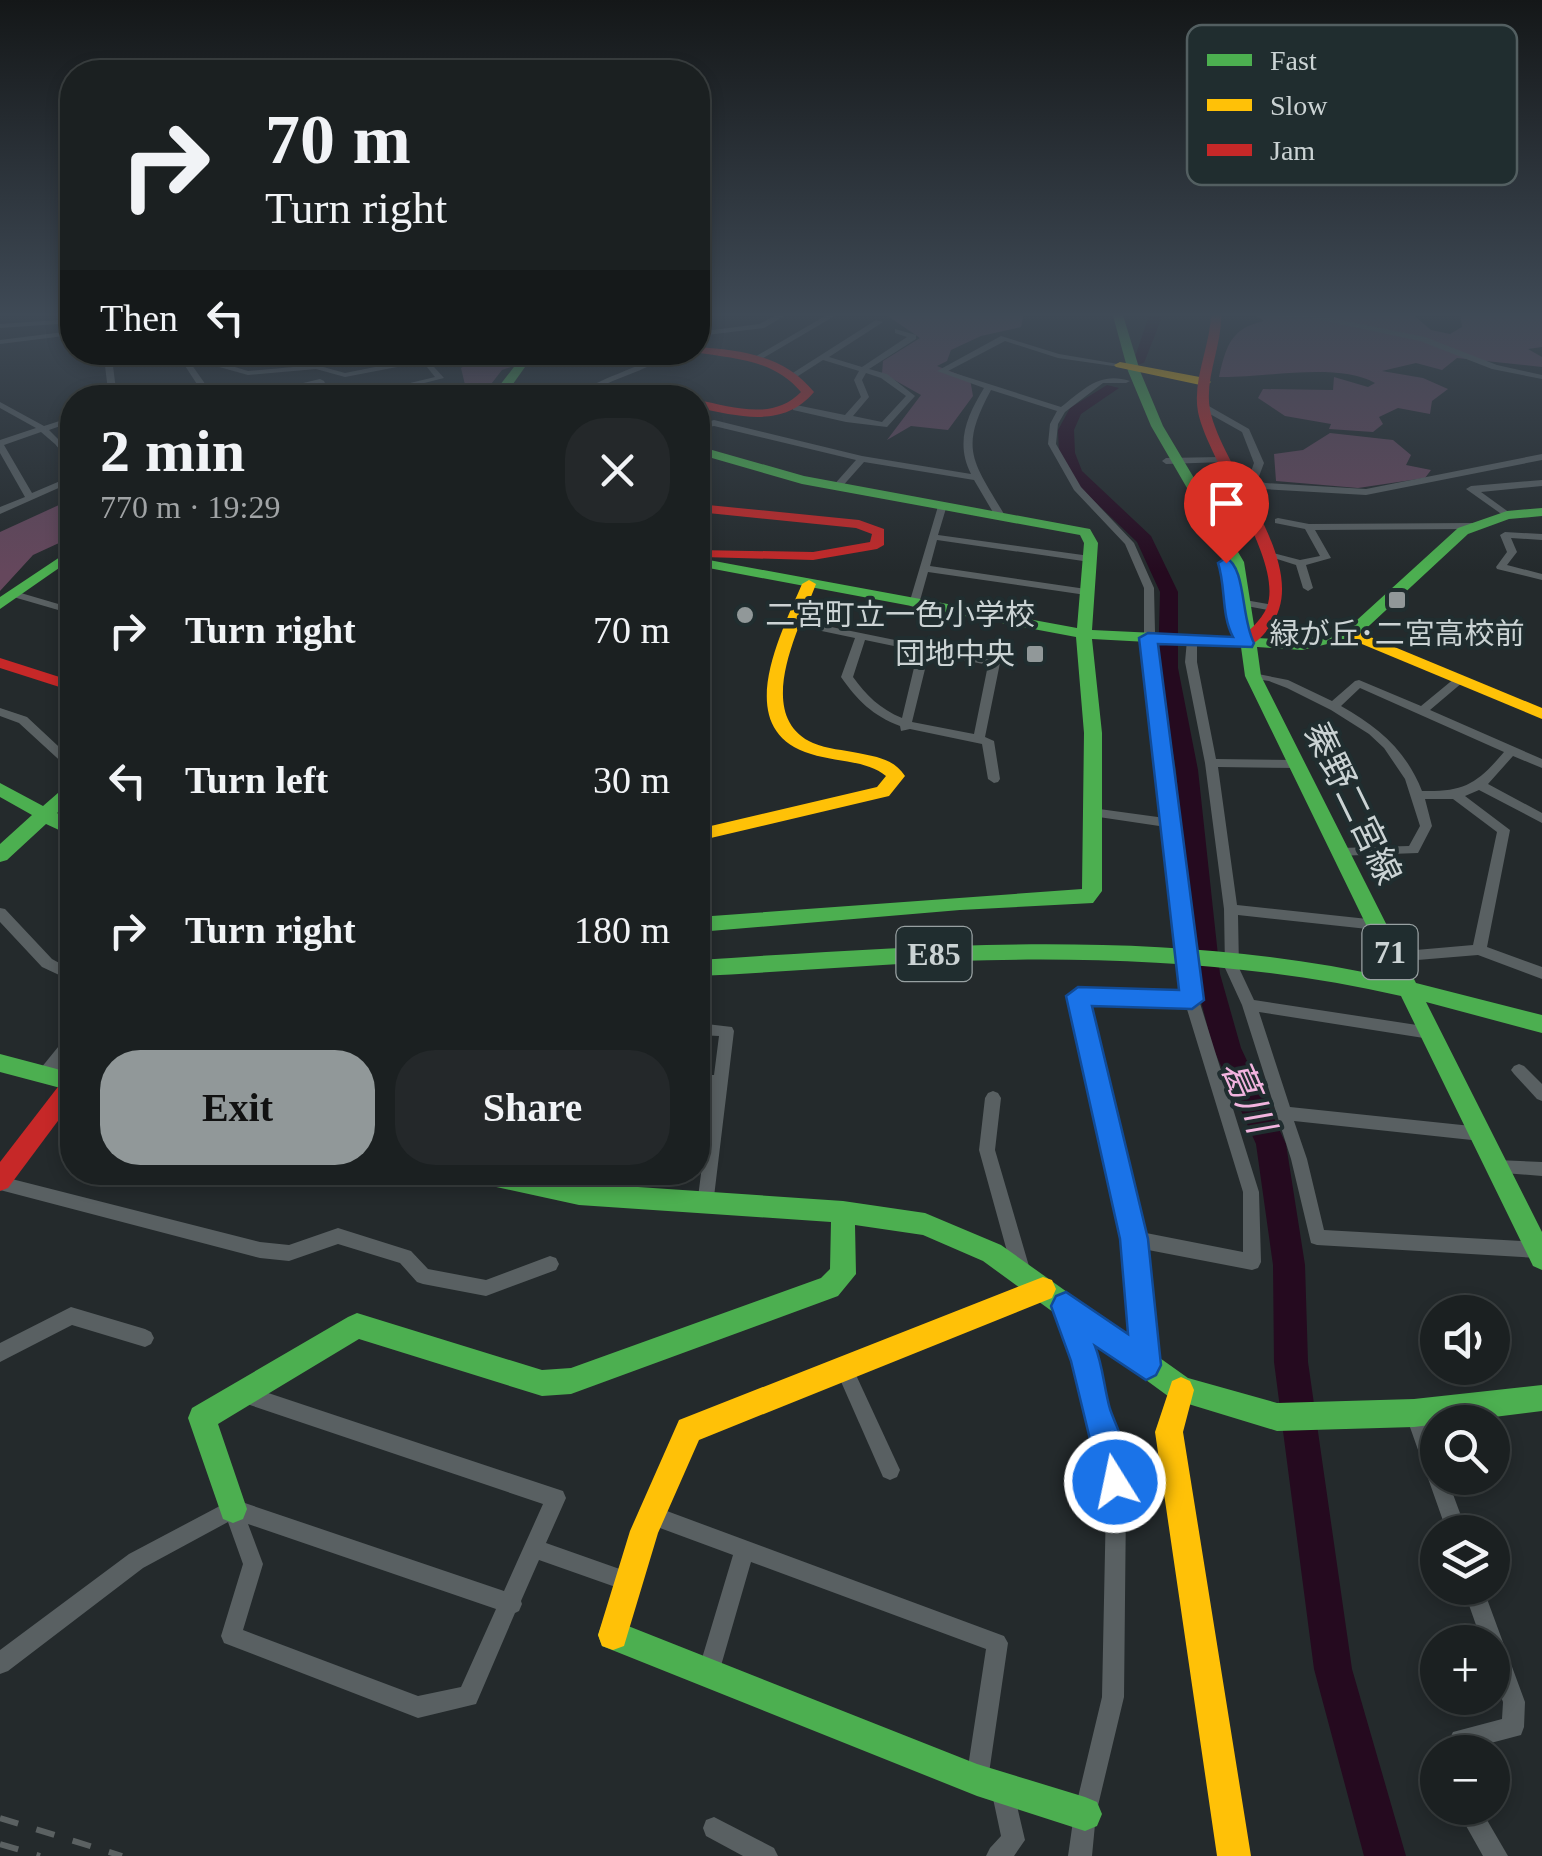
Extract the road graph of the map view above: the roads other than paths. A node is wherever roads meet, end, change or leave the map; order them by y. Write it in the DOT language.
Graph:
graph roads {
  1 [pos="803,399"];
  2 [pos="864,399"];
  3 [pos="909,399"];
  4 [pos="981,399"];
  5 [pos="1021,399"];
  6 [pos="1077,399"];
  7 [pos="1142,399"];
  8 [pos="1204,399"];
  9 [pos="0,405"];
  10 [pos="710,406"];
  11 [pos="1204,406"];
  12 [pos="796,408"];
  13 [pos="1062,410"];
  14 [pos="846,419"];
  15 [pos="60,424"];
  16 [pos="710,425"];
  17 [pos="42,430"];
  18 [pos="60,443"];
  19 [pos="0,444"];
  20 [pos="710,454"];
  21 [pos="1542,457"];
  22 [pos="862,460"];
  23 [pos="1171,460"];
  24 [pos="1222,460"];
  25 [pos="1454,477"];
  26 [pos="979,478"];
  27 [pos="1542,483"];
  28 [pos="60,484"];
  29 [pos="837,487"];
  30 [pos="1472,490"];
  31 [pos="30,498"];
  32 [pos="942,506"];
  33 [pos="710,509"];
  34 [pos="0,511"];
  35 [pos="1542,512"];
  36 [pos="999,514"];
  37 [pos="1507,515"];
  38 [pos="1250,517"];
  39 [pos="1278,520"];
  40 [pos="1429,521"];
  41 [pos="1381,524"];
  42 [pos="1472,526"];
  43 [pos="1115,527"];
  44 [pos="1309,527"];
  45 [pos="1085,532"];
  46 [pos="933,537"];
  47 [pos="1542,537"];
  48 [pos="710,554"];
  49 [pos="1273,556"];
  50 [pos="1090,558"];
  51 [pos="60,561"];
  52 [pos="1300,563"];
  53 [pos="710,564"];
  54 [pos="924,568"];
  55 [pos="1542,577"];
  56 [pos="810,584"];
  57 [pos="1308,588"];
  58 [pos="1086,592"];
  59 [pos="7,599"];
  60 [pos="1245,603"];
  61 [pos="914,604"];
  62 [pos="60,608"];
  63 [pos="1274,608"];
  64 [pos="797,623"];
  65 [pos="1084,634"];
  66 [pos="1352,634"];
  67 [pos="861,636"];
  68 [pos="1152,638"];
  69 [pos="1187,640"];
  70 [pos="1245,643"];
  71 [pos="924,649"];
  72 [pos="0,663"];
  73 [pos="1253,676"];
  74 [pos="1459,680"];
  75 [pos="60,682"];
  76 [pos="1334,706"];
  77 [pos="1422,711"];
  78 [pos="0,712"];
  79 [pos="1542,714"];
  80 [pos="905,728"];
  81 [pos="978,739"];
  82 [pos="1511,750"];
  83 [pos="60,753"];
  84 [pos="1211,763"];
  85 [pos="1298,764"];
  86 [pos="1542,764"];
  87 [pos="994,778"];
  88 [pos="1482,787"];
  89 [pos="0,789"];
  90 [pos="1420,795"];
  91 [pos="1458,797"];
  92 [pos="0,807"];
  93 [pos="60,812"];
  94 [pos="1092,812"];
  95 [pos="60,817"];
  96 [pos="1542,819"];
  97 [pos="1171,823"];
  98 [pos="710,832"];
  99 [pos="60,841"];
  100 [pos="1341,853"];
  101 [pos="0,855"];
  102 [pos="1231,909"];
  103 [pos="0,913"];
  104 [pos="710,924"];
  105 [pos="1377,925"];
  106 [pos="1169,948"];
  107 [pos="1479,950"];
  108 [pos="710,954"];
  109 [pos="710,967"];
  110 [pos="60,970"];
  111 [pos="1386,970"];
  112 [pos="1542,973"];
  113 [pos="1426,986"];
  114 [pos="1192,1000"];
  115 [pos="1249,1005"];
  116 [pos="1542,1010"];
  117 [pos="1542,1024"];
  118 [pos="710,1030"];
  119 [pos="1430,1033"];
  120 [pos="60,1055"];
  121 [pos="0,1062"];
  122 [pos="1519,1070"];
  123 [pos="46,1072"];
  124 [pos="60,1078"];
  125 [pos="710,1082"];
  126 [pos="720,1082"];
  127 [pos="1542,1094"];
  128 [pos="993,1098"];
  129 [pos="60,1100"];
  130 [pos="1284,1113"];
  131 [pos="710,1121"];
  132 [pos="1481,1134"];
  133 [pos="1497,1167"];
  134 [pos="1542,1169"];
  135 [pos="0,1182"];
  136 [pos="593,1185"];
  137 [pos="705,1185"];
  138 [pos="705,1205"];
  139 [pos="842,1212"];
  140 [pos="1134,1239"];
  141 [pos="1540,1254"];
  142 [pos="550,1264"];
  143 [pos="1022,1273"];
  144 [pos="1042,1289"];
  145 [pos="1066,1306"];
  146 [pos="146,1338"];
  147 [pos="0,1354"];
  148 [pos="1146,1365"];
  149 [pos="844,1368"];
  150 [pos="1181,1390"];
  151 [pos="243,1394"];
  152 [pos="1542,1398"];
  153 [pos="1414,1412"];
  154 [pos="890,1470"];
  155 [pos="234,1509"];
  156 [pos="648,1513"];
  157 [pos="1452,1515"];
  158 [pos="535,1549"];
  159 [pos="745,1549"];
  160 [pos="624,1580"];
  161 [pos="512,1604"];
  162 [pos="0,1663"];
  163 [pos="708,1676"];
  164 [pos="1510,1691"];
  165 [pos="1481,1735"];
  166 [pos="977,1780"];
  167 [pos="1001,1788"];
  168 [pos="1085,1814"];
  169 [pos="1477,1825"];
  170 [pos="714,1828"];
  171 [pos="766,1856"];
  172 [pos="998,1856"];
  173 [pos="1080,1856"];
  174 [pos="1234,1856"];
  175 [pos="1496,1856"];
  1 -- 12 [label="main road"];
  2 -- 14 [label="street"];
  3 -- 14 [label="street"];
  4 -- 26 [label="street"];
  5 -- 13 [label="street"];
  6 -- 13 [label="street"];
  7 -- 23 [label="main road, 秦野二宮線 / 71"];
  8 -- 11 [label="main road"];
  9 -- 17 [label="street"];
  10 -- 12 [label="main road"];
  11 -- 24 [label="main road"];
  11 -- 25 [label="street"];
  12 -- 14 [label="street"];
  13 -- 43 [label="street"];
  15 -- 17 [label="street"];
  16 -- 22 [label="street"];
  17 -- 18 [label="street"];
  17 -- 19 [label="street"];
  19 -- 31 [label="street"];
  20 -- 29 [label="main road"];
  21 -- 25 [label="street"];
  22 -- 26 [label="street"];
  22 -- 29 [label="street"];
  23 -- 24 [label="street"];
  23 -- 60 [label="main road, 秦野二宮線 / 71"];
  23 -- 70 [label="main road, 秦野二宮線 / 71"];
  24 -- 38 [label="main road"];
  25 -- 30 [label="street"];
  26 -- 36 [label="street"];
  27 -- 30 [label="street"];
  28 -- 31 [label="street"];
  29 -- 32 [label="main road"];
  30 -- 37 [label="street"];
  31 -- 34 [label="street"];
  32 -- 36 [label="main road"];
  32 -- 46 [label="street"];
  33 -- 48 [label="main road"];
  35 -- 37 [label="main road"];
  36 -- 45 [label="main road"];
  37 -- 42 [label="main road"];
  38 -- 39 [label="street"];
  38 -- 49 [label="main road"];
  39 -- 41 [label="street"];
  39 -- 44 [label="street"];
  40 -- 41 [label="street"];
  41 -- 42 [label="street"];
  41 -- 44 [label="street"];
  42 -- 66 [label="main road"];
  43 -- 45 [label="street"];
  43 -- 68 [label="street"];
  44 -- 52 [label="street"];
  45 -- 50 [label="main road"];
  46 -- 50 [label="street"];
  46 -- 54 [label="street"];
  47 -- 55 [label="street"];
  49 -- 52 [label="street"];
  49 -- 63 [label="main road"];
  50 -- 58 [label="main road"];
  51 -- 59 [label="main road"];
  52 -- 57 [label="street"];
  53 -- 56 [label="main road"];
  54 -- 58 [label="street"];
  54 -- 61 [label="street"];
  56 -- 61 [label="main road"];
  56 -- 64 [label="main road"];
  58 -- 65 [label="main road"];
  59 -- 62 [label="street"];
  60 -- 63 [label="street"];
  60 -- 70 [label="main road, 秦野二宮線 / 71"];
  61 -- 65 [label="main road"];
  63 -- 70 [label="main road"];
  64 -- 67 [label="street"];
  64 -- 98 [label="main road"];
  65 -- 68 [label="main road"];
  65 -- 94 [label="main road"];
  66 -- 70 [label="main road"];
  66 -- 74 [label="main road"];
  67 -- 71 [label="street"];
  67 -- 80 [label="street"];
  68 -- 69 [label="main road"];
  68 -- 97 [label="street"];
  69 -- 70 [label="main road"];
  69 -- 84 [label="street"];
  70 -- 73 [label="main road, 秦野二宮線 / 71"];
  71 -- 80 [label="street"];
  71 -- 81 [label="street"];
  72 -- 75 [label="main road"];
  73 -- 76 [label="street"];
  73 -- 85 [label="main road, 秦野二宮線 / 71"];
  74 -- 77 [label="street"];
  74 -- 79 [label="main road"];
  76 -- 77 [label="street"];
  76 -- 90 [label="street"];
  77 -- 82 [label="street"];
  78 -- 83 [label="street"];
  80 -- 81 [label="street"];
  81 -- 87 [label="street"];
  82 -- 86 [label="street"];
  82 -- 88 [label="street"];
  84 -- 85 [label="street"];
  84 -- 102 [label="street"];
  85 -- 100 [label="main road, 秦野二宮線 / 71"];
  88 -- 91 [label="street"];
  88 -- 96 [label="street"];
  89 -- 93 [label="main road"];
  90 -- 91 [label="street"];
  90 -- 100 [label="street"];
  91 -- 107 [label="street"];
  92 -- 99 [label="main road"];
  94 -- 97 [label="street"];
  94 -- 104 [label="main road"];
  95 -- 101 [label="main road"];
  97 -- 114 [label="street"];
  100 -- 105 [label="main road, 秦野二宮線 / 71"];
  102 -- 105 [label="street"];
  102 -- 115 [label="street"];
  103 -- 110 [label="street"];
  105 -- 111 [label="main road, 秦野二宮線 / 71"];
  106 -- 108 [label="main road, E85"];
  106 -- 109 [label="main road, E85"];
  106 -- 111 [label="main road, E85"];
  107 -- 111 [label="street"];
  107 -- 112 [label="street"];
  111 -- 113 [label="main road, E85"];
  111 -- 119 [label="main road, 秦野二宮線 / 71"];
  113 -- 116 [label="main road, E85"];
  113 -- 117 [label="main road, E85"];
  114 -- 140 [label="street"];
  114 -- 140 [label="street"];
  115 -- 119 [label="street"];
  115 -- 130 [label="street"];
  118 -- 126 [label="street"];
  119 -- 132 [label="main road, 秦野二宮線 / 71"];
  120 -- 123 [label="street"];
  121 -- 123 [label="main road"];
  122 -- 127 [label="street"];
  123 -- 124 [label="main road"];
  125 -- 126 [label="street"];
  126 -- 131 [label="street"];
  128 -- 143 [label="street"];
  129 -- 135 [label="main road"];
  130 -- 132 [label="street"];
  130 -- 141 [label="street"];
  132 -- 133 [label="main road, 秦野二宮線 / 71"];
  133 -- 134 [label="street"];
  133 -- 141 [label="main road, 秦野二宮線 / 71"];
  135 -- 142 [label="street"];
  136 -- 138 [label="main road"];
  137 -- 138 [label="street"];
  138 -- 139 [label="main road"];
  139 -- 143 [label="main road"];
  139 -- 151 [label="main road"];
  140 -- 148 [label="street"];
  143 -- 144 [label="main road"];
  144 -- 145 [label="main road"];
  144 -- 149 [label="main road"];
  145 -- 148 [label="main road"];
  145 -- 168 [label="street"];
  146 -- 147 [label="street"];
  148 -- 150 [label="main road"];
  149 -- 154 [label="street"];
  149 -- 156 [label="main road"];
  150 -- 153 [label="main road"];
  150 -- 174 [label="main road"];
  151 -- 155 [label="main road"];
  151 -- 158 [label="street"];
  152 -- 153 [label="main road"];
  153 -- 157 [label="street"];
  155 -- 161 [label="street"];
  155 -- 161 [label="street"];
  155 -- 162 [label="street"];
  156 -- 159 [label="street"];
  156 -- 160 [label="main road"];
  158 -- 160 [label="street"];
  158 -- 161 [label="street"];
  159 -- 163 [label="street"];
  159 -- 166 [label="street"];
  160 -- 163 [label="main road"];
  163 -- 166 [label="main road"];
  164 -- 165 [label="street"];
  166 -- 167 [label="main road"];
  167 -- 168 [label="main road"];
  167 -- 172 [label="street"];
  168 -- 173 [label="street"];
  169 -- 175 [label="street"];
  170 -- 171 [label="street"];
}
